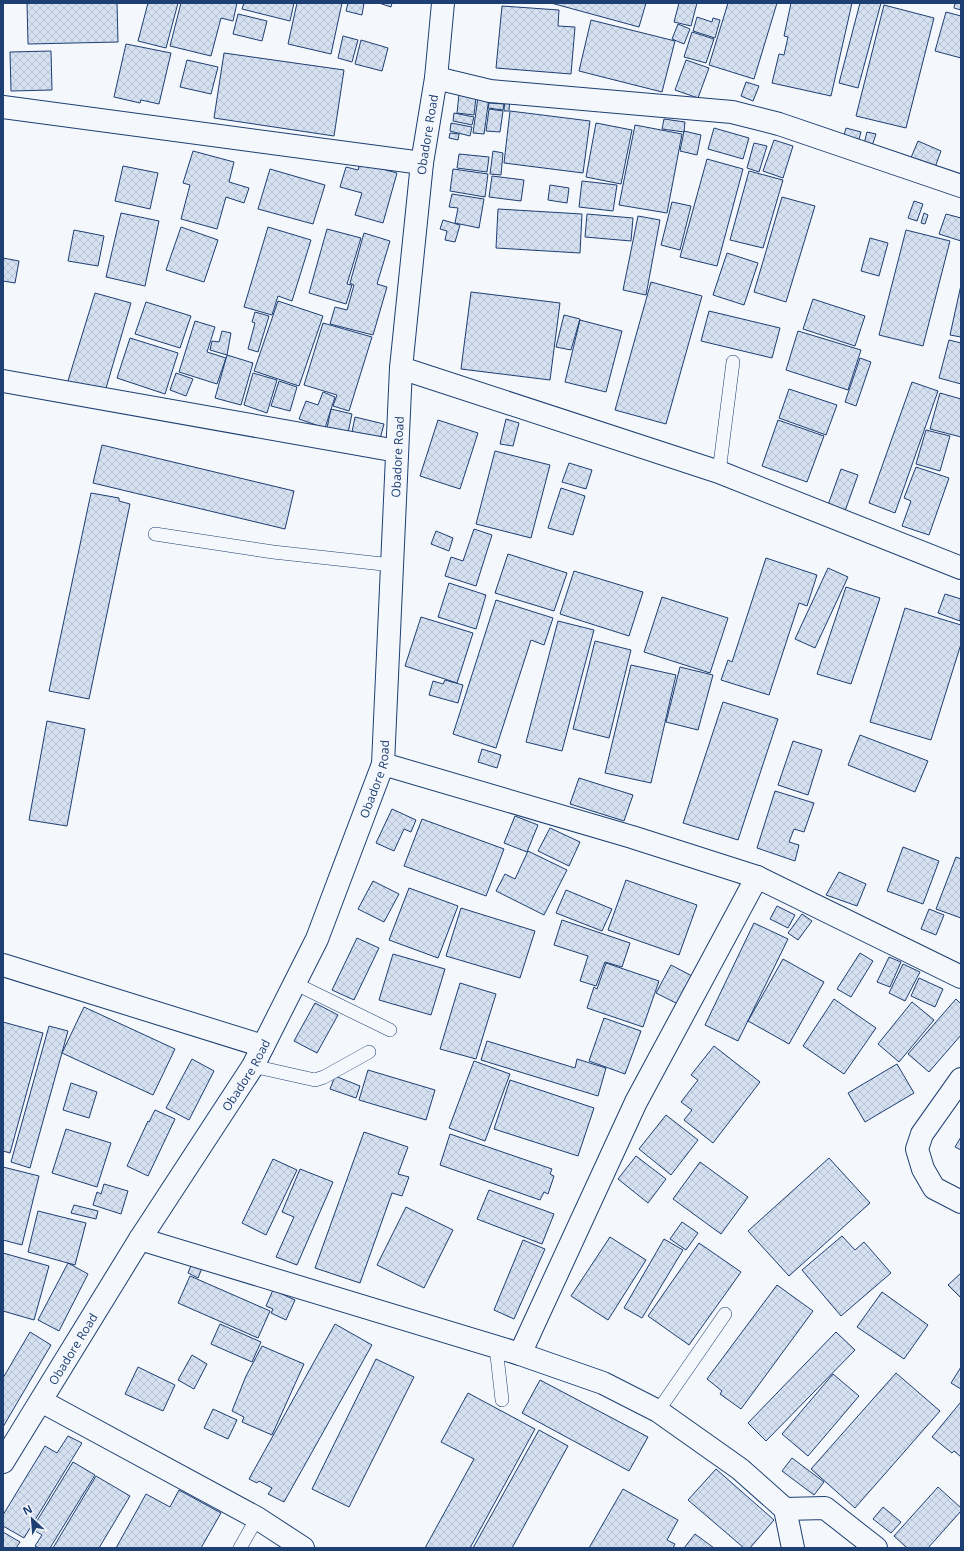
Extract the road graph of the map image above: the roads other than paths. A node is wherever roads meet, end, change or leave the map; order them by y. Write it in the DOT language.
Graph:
graph roads {
  1 [pos="444,3"];
  2 [pos="436,78"];
  3 [pos="3,107"];
  4 [pos="422,162"];
  5 [pos="961,186"];
  6 [pos="734,362"];
  7 [pos="401,368"];
  8 [pos="3,381"];
  9 [pos="397,451"];
  10 [pos="719,472"];
  11 [pos="155,534"];
  12 [pos="392,565"];
  13 [pos="961,568"];
  14 [pos="383,764"];
  15 [pos="758,877"];
  16 [pos="3,965"];
  17 [pos="961,977"];
  18 [pos="296,984"];
  19 [pos="390,1030"];
  20 [pos="263,1046"];
  21 [pos="369,1052"];
  22 [pos="253,1066"];
  23 [pos="961,1078"];
  24 [pos="961,1202"];
  25 [pos="140,1239"];
  26 [pos="725,1314"];
  27 [pos="496,1347"];
  28 [pos="520,1354"];
  29 [pos="502,1400"];
  30 [pos="40,1401"];
  31 [pos="658,1411"];
  32 [pos="3,1462"];
  33 [pos="785,1509"];
  34 [pos="257,1518"];
  35 [pos="240,1548"];
  36 [pos="303,1548"];
  37 [pos="793,1548"];
  38 [pos="876,1548"];
  1 -- 2 [label="street, Obadore Road"];
  2 -- 4 [label="street, Obadore Road"];
  2 -- 5 [label="street"];
  3 -- 4 [label="street"];
  4 -- 7 [label="street, Obadore Road"];
  6 -- 10 [label="lane"];
  7 -- 9 [label="street, Obadore Road"];
  7 -- 10 [label="street"];
  8 -- 9 [label="street"];
  9 -- 12 [label="street, Obadore Road"];
  10 -- 13 [label="street"];
  11 -- 12 [label="lane"];
  12 -- 14 [label="street, Obadore Road"];
  14 -- 15 [label="street"];
  14 -- 18 [label="street, Obadore Road"];
  15 -- 17 [label="street"];
  15 -- 28 [label="street"];
  16 -- 20 [label="street"];
  18 -- 19 [label="lane"];
  18 -- 20 [label="street, Obadore Road"];
  20 -- 22 [label="street, Obadore Road"];
  21 -- 22 [label="lane"];
  22 -- 25 [label="street, Obadore Road"];
  23 -- 24 [label="street"];
  25 -- 27 [label="street"];
  25 -- 30 [label="street, Obadore Road"];
  26 -- 31 [label="lane"];
  27 -- 28 [label="street"];
  27 -- 29 [label="lane"];
  28 -- 31 [label="street"];
  30 -- 32 [label="street, Obadore Road"];
  30 -- 34 [label="street"];
  31 -- 33 [label="street"];
  33 -- 37 [label="street"];
  33 -- 38 [label="street"];
  34 -- 35 [label="lane"];
  34 -- 36 [label="street"];
}
